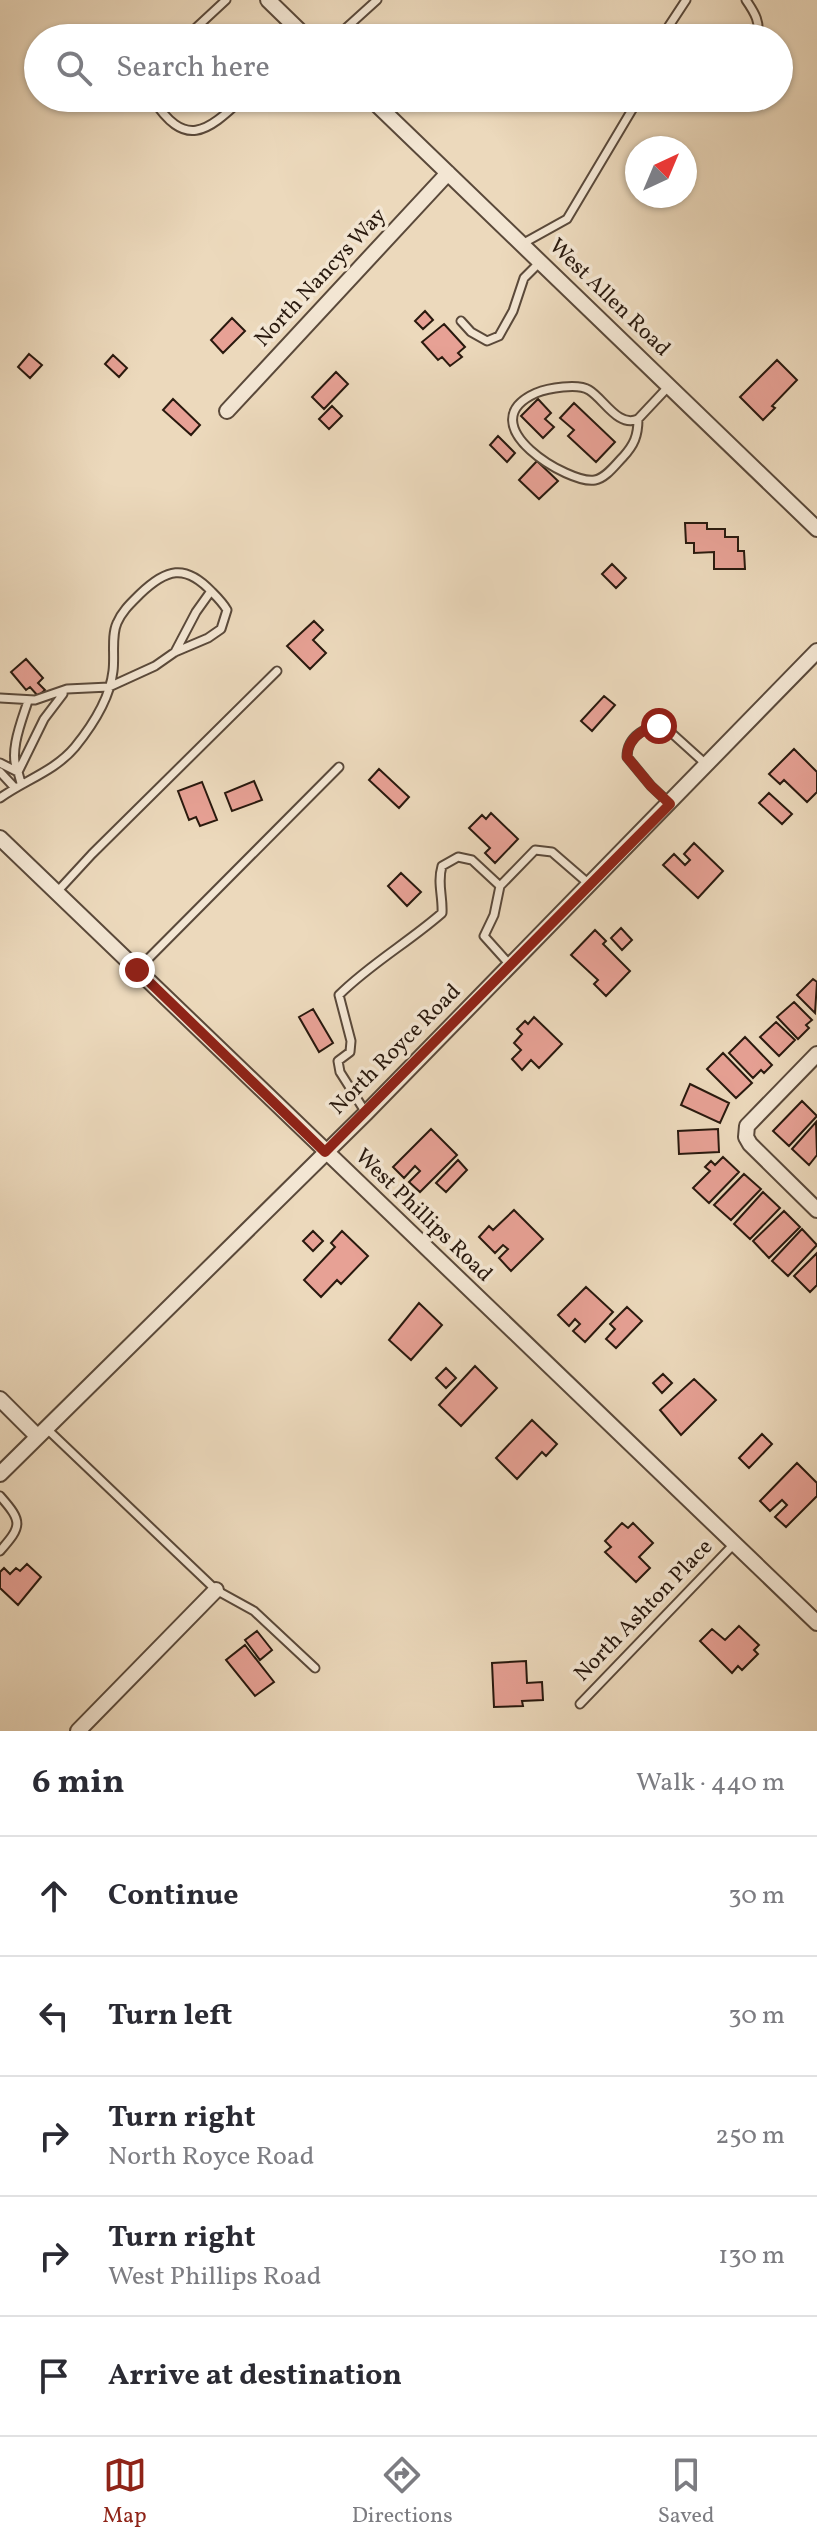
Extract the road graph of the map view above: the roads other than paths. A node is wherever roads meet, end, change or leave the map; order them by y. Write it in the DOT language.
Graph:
graph roads {
  1 [pos="226,0"];
  2 [pos="268,0"];
  3 [pos="377,0"];
  4 [pos="686,0"];
  5 [pos="746,0"];
  6 [pos="200,24"];
  7 [pos="292,24"];
  8 [pos="350,24"];
  9 [pos="670,24"];
  10 [pos="758,24"];
  11 [pos="162,112"];
  12 [pos="224,112"];
  13 [pos="385,112"];
  14 [pos="631,112"];
  15 [pos="448,173"];
  16 [pos="522,244"];
  17 [pos="540,262"];
  18 [pos="461,321"];
  19 [pos="669,386"];
  20 [pos="227,411"];
  21 [pos="638,419"];
  22 [pos="817,529"];
  23 [pos="211,591"];
  24 [pos="817,651"];
  25 [pos="175,652"];
  26 [pos="277,671"];
  27 [pos="109,687"];
  28 [pos="67,689"];
  29 [pos="0,698"];
  30 [pos="28,701"];
  31 [pos="0,763"];
  32 [pos="707,765"];
  33 [pos="339,767"];
  34 [pos="0,772"];
  35 [pos="18,772"];
  36 [pos="18,786"];
  37 [pos="0,798"];
  38 [pos="670,804"];
  39 [pos="0,838"];
  40 [pos="500,886"];
  41 [pos="591,886"];
  42 [pos="56,893"];
  43 [pos="511,966"];
  44 [pos="137,970"];
  45 [pos="817,1054"];
  46 [pos="366,1113"];
  47 [pos="325,1152"];
  48 [pos="817,1210"];
  49 [pos="0,1399"];
  50 [pos="41,1432"];
  51 [pos="0,1474"];
  52 [pos="0,1496"];
  53 [pos="734,1544"];
  54 [pos="0,1551"];
  55 [pos="216,1590"];
  56 [pos="817,1623"];
  57 [pos="315,1668"];
  58 [pos="580,1704"];
  59 [pos="78,1731"];
  1 -- 6 [label="lane"];
  2 -- 7 [label="street"];
  3 -- 8 [label="lane"];
  4 -- 9 [label="lane"];
  5 -- 10 [label="lane"];
  11 -- 12 [label="lane"];
  13 -- 15 [label="street, West Allen Road"];
  14 -- 16 [label="lane"];
  15 -- 16 [label="street, West Allen Road"];
  15 -- 20 [label="street, North Nancys Way"];
  16 -- 17 [label="street, West Allen Road"];
  17 -- 18 [label="lane"];
  17 -- 19 [label="street, West Allen Road"];
  19 -- 21 [label="lane"];
  19 -- 22 [label="street, West Allen Road"];
  21 -- 21 [label="lane"];
  23 -- 25 [label="lane"];
  23 -- 25 [label="lane"];
  23 -- 27 [label="lane"];
  24 -- 32 [label="street, North Royce Road"];
  25 -- 27 [label="lane"];
  26 -- 42 [label="lane"];
  27 -- 28 [label="lane"];
  27 -- 36 [label="lane"];
  28 -- 30 [label="lane"];
  28 -- 35 [label="lane"];
  29 -- 30 [label="lane"];
  30 -- 35 [label="lane"];
  31 -- 35 [label="lane"];
  32 -- 38 [label="street, North Royce Road"];
  32 -- 38 [label="lane"];
  33 -- 44 [label="lane"];
  34 -- 36 [label="lane"];
  35 -- 36 [label="lane"];
  36 -- 37 [label="lane"];
  38 -- 41 [label="street, North Royce Road"];
  39 -- 42 [label="street, West Phillips Road"];
  40 -- 41 [label="lane"];
  40 -- 43 [label="lane"];
  40 -- 46 [label="lane"];
  41 -- 43 [label="street, North Royce Road"];
  42 -- 44 [label="street, West Phillips Road"];
  43 -- 46 [label="street, North Royce Road"];
  44 -- 47 [label="street, West Phillips Road"];
  45 -- 48 [label="street"];
  46 -- 47 [label="street, North Royce Road"];
  47 -- 50 [label="street, North Royce Road"];
  47 -- 53 [label="street, West Phillips Road"];
  49 -- 50 [label="street"];
  50 -- 51 [label="street, North Royce Road"];
  50 -- 55 [label="lane"];
  52 -- 54 [label="lane"];
  53 -- 56 [label="street, West Phillips Road"];
  53 -- 58 [label="lane, North Ashton Place"];
  55 -- 57 [label="lane"];
  55 -- 59 [label="street"];
}
